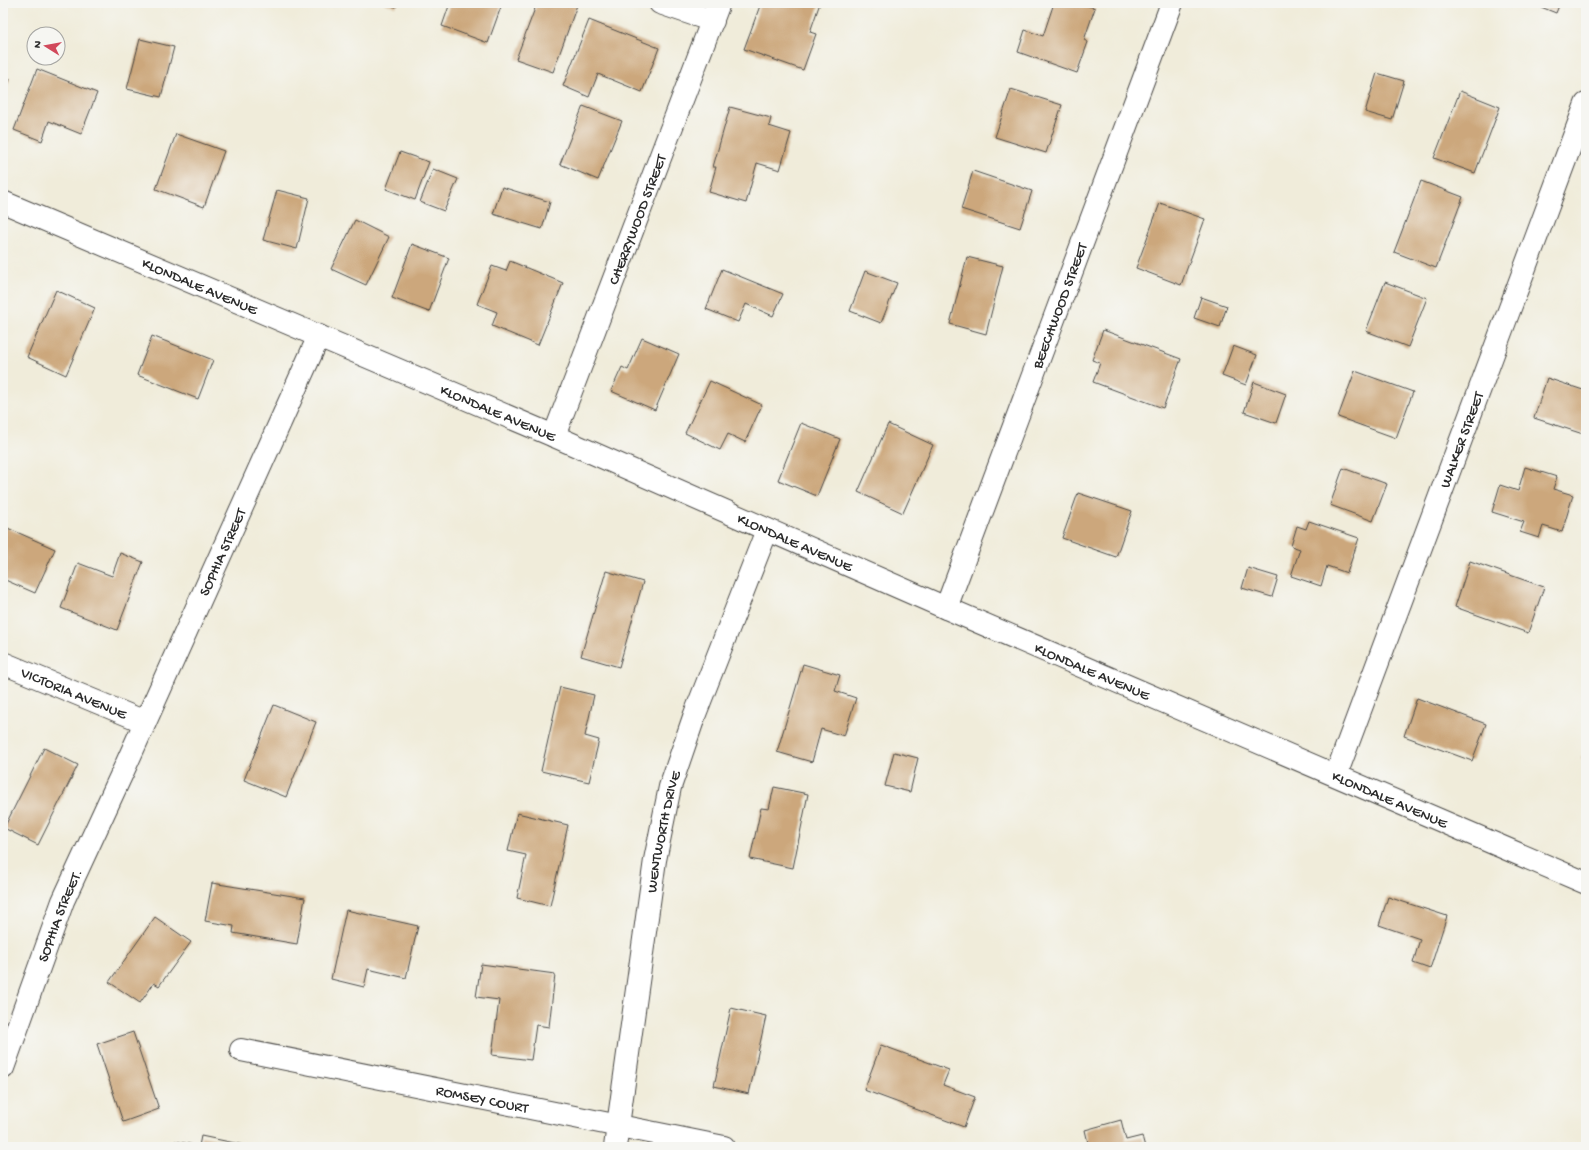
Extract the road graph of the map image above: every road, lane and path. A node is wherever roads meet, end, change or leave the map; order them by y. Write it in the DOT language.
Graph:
graph roads {
  1 [pos="660,3"];
  2 [pos="1172,3"];
  3 [pos="716,12"];
  4 [pos="1586,104"];
  5 [pos="3,202"];
  6 [pos="319,336"];
  7 [pos="554,436"];
  8 [pos="767,530"];
  9 [pos="946,608"];
  10 [pos="3,663"];
  11 [pos="145,722"];
  12 [pos="125,767"];
  13 [pos="1336,775"];
  14 [pos="1586,883"];
  15 [pos="241,1050"];
  16 [pos="3,1068"];
  17 [pos="618,1126"];
  18 [pos="615,1147"];
  19 [pos="724,1147"];
  1 -- 3 [label="street"];
  2 -- 9 [label="street, BEECHWOOD STREET"];
  3 -- 7 [label="street, CHERRYWOOD STREET"];
  4 -- 13 [label="street, WALKER STREET"];
  5 -- 6 [label="street, KLONDALE AVENUE"];
  6 -- 7 [label="street, KLONDALE AVENUE"];
  6 -- 11 [label="street, SOPHIA STREET"];
  7 -- 8 [label="street, KLONDALE AVENUE"];
  8 -- 9 [label="street, KLONDALE AVENUE"];
  8 -- 17 [label="street, WENTWORTH DRIVE"];
  9 -- 13 [label="street, KLONDALE AVENUE"];
  10 -- 11 [label="street, VICTORIA AVENUE"];
  11 -- 12 [label="street, SOPHIA STREET"];
  12 -- 16 [label="street, SOPHIA STREET."];
  13 -- 14 [label="street, KLONDALE AVENUE"];
  15 -- 17 [label="street, ROMSEY COURT"];
  17 -- 18 [label="street, WENTWORTH DRIVE"];
  17 -- 19 [label="street, ROMSEY COURT"];
}
